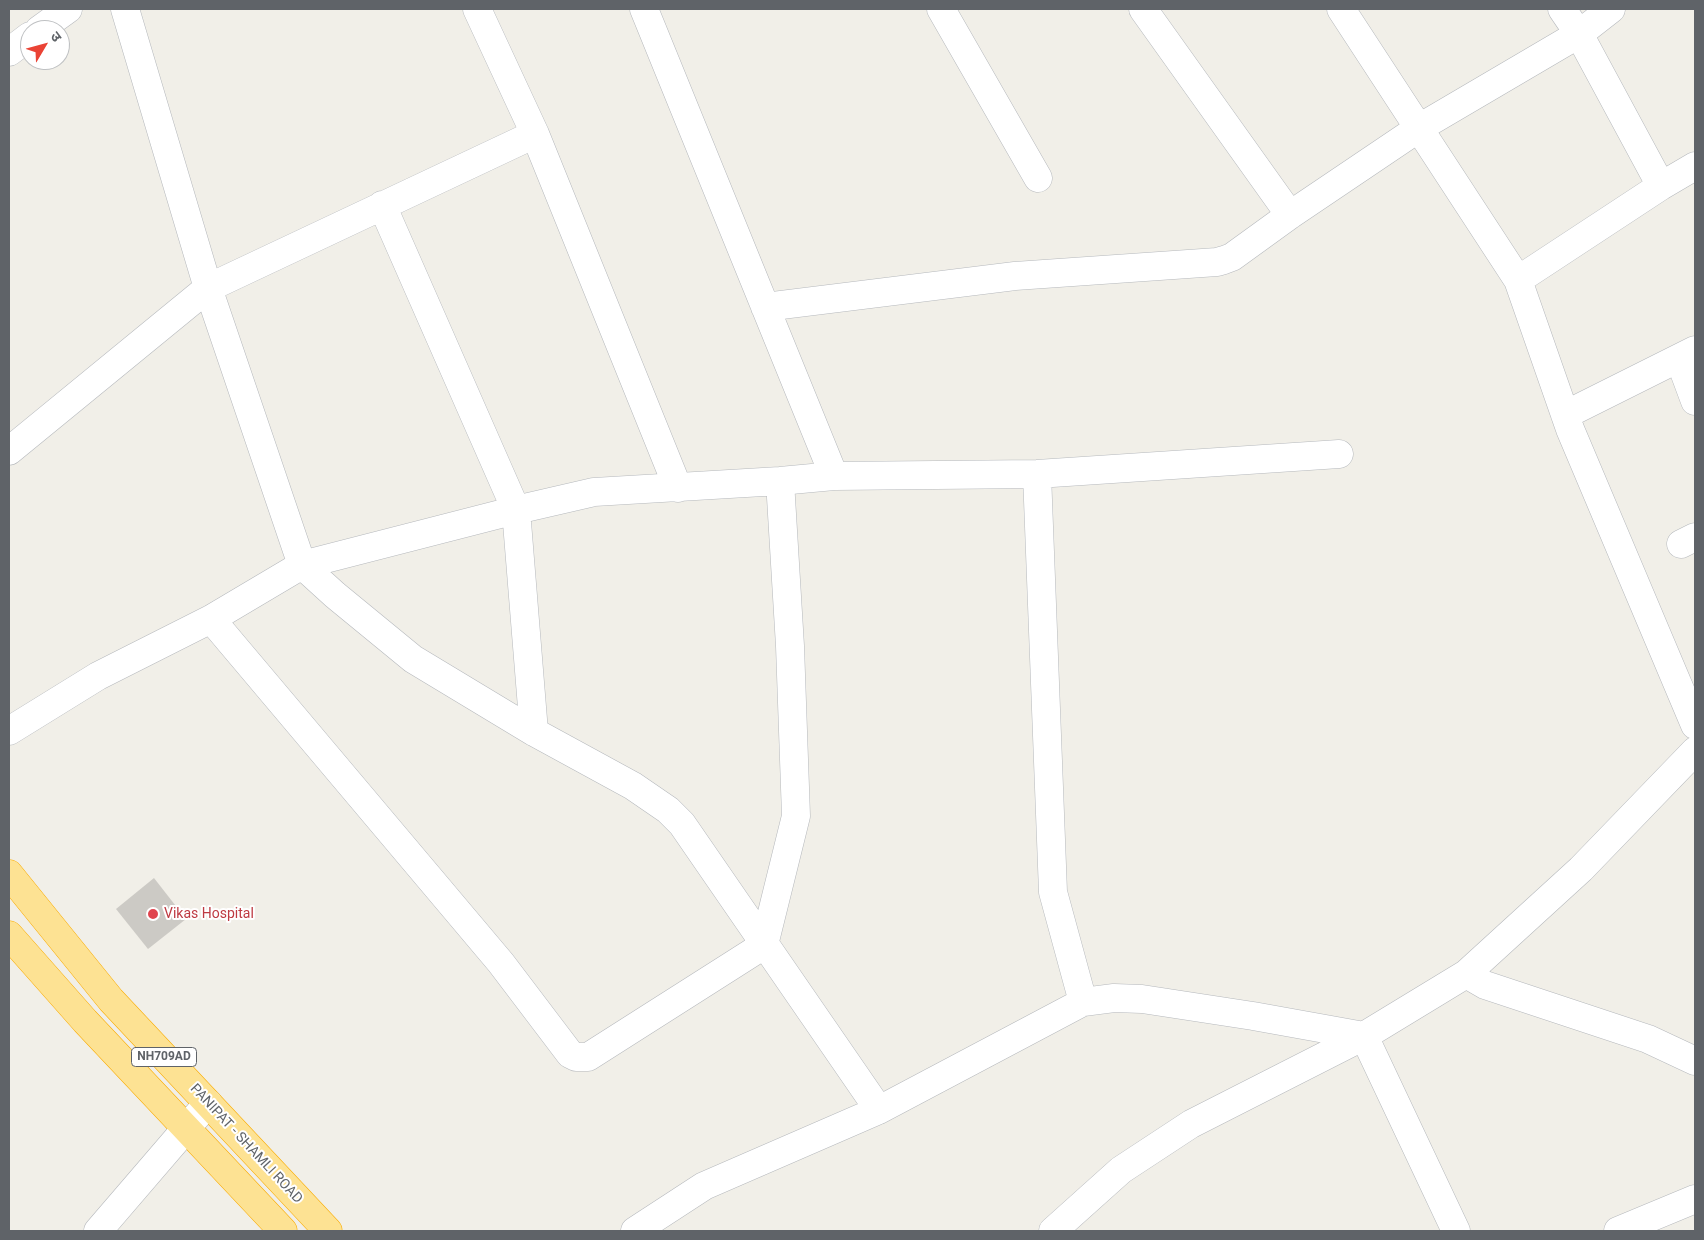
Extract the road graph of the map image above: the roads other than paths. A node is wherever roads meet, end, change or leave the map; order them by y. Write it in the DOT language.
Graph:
graph roads {
  1 [pos="68,9"];
  2 [pos="125,9"];
  3 [pos="476,9"];
  4 [pos="644,9"];
  5 [pos="941,9"];
  6 [pos="1143,9"];
  7 [pos="1341,9"];
  8 [pos="1562,9"];
  9 [pos="1611,9"];
  10 [pos="53,20"];
  11 [pos="1579,34"];
  12 [pos="20,44"];
  13 [pos="9,52"];
  14 [pos="1419,128"];
  15 [pos="535,134"];
  16 [pos="1695,166"];
  17 [pos="1038,178"];
  18 [pos="1661,186"];
  19 [pos="382,205"];
  20 [pos="1290,215"];
  21 [pos="1518,280"];
  22 [pos="208,288"];
  23 [pos="765,307"];
  24 [pos="1687,354"];
  25 [pos="1695,401"];
  26 [pos="1565,414"];
  27 [pos="9,451"];
  28 [pos="1338,454"];
  29 [pos="1037,474"];
  30 [pos="834,476"];
  31 [pos="780,481"];
  32 [pos="678,488"];
  33 [pos="516,510"];
  34 [pos="302,565"];
  35 [pos="211,619"];
  36 [pos="1695,725"];
  37 [pos="9,731"];
  38 [pos="534,732"];
  39 [pos="1695,751"];
  40 [pos="9,874"];
  41 [pos="9,935"];
  42 [pos="764,945"];
  43 [pos="1466,974"];
  44 [pos="1083,1002"];
  45 [pos="1364,1036"];
  46 [pos="1695,1061"];
  47 [pos="208,1104"];
  48 [pos="879,1110"];
  49 [pos="186,1128"];
  50 [pos="1695,1199"];
  51 [pos="98,1231"];
  52 [pos="283,1231"];
  53 [pos="328,1231"];
  54 [pos="635,1231"];
  55 [pos="1053,1231"];
  56 [pos="1456,1231"];
  57 [pos="1618,1231"];
  1 -- 10 [label="street"];
  2 -- 22 [label="street"];
  3 -- 15 [label="street"];
  4 -- 23 [label="street"];
  5 -- 17 [label="street"];
  6 -- 20 [label="street"];
  7 -- 14 [label="street"];
  8 -- 11 [label="street"];
  9 -- 11 [label="street"];
  11 -- 14 [label="street"];
  11 -- 18 [label="street"];
  12 -- 13 [label="street"];
  14 -- 20 [label="street"];
  14 -- 21 [label="street"];
  15 -- 19 [label="street"];
  15 -- 32 [label="street"];
  16 -- 18 [label="street"];
  18 -- 21 [label="street"];
  19 -- 22 [label="street"];
  19 -- 33 [label="street"];
  20 -- 23 [label="street"];
  21 -- 26 [label="street"];
  22 -- 27 [label="street"];
  22 -- 34 [label="street"];
  23 -- 30 [label="street"];
  24 -- 25 [label="street"];
  24 -- 26 [label="street"];
  26 -- 36 [label="street"];
  28 -- 29 [label="street"];
  29 -- 30 [label="street"];
  29 -- 44 [label="street"];
  30 -- 31 [label="street"];
  31 -- 32 [label="street"];
  31 -- 42 [label="street"];
  32 -- 33 [label="street"];
  33 -- 34 [label="street"];
  33 -- 38 [label="street"];
  34 -- 35 [label="street"];
  34 -- 38 [label="street"];
  35 -- 37 [label="street"];
  35 -- 42 [label="street"];
  38 -- 42 [label="street"];
  39 -- 43 [label="street"];
  40 -- 47 [label="highway, PANIPAT - SHAMLI ROAD / NH709AD"];
  41 -- 49 [label="highway, NH709AD"];
  42 -- 48 [label="street"];
  43 -- 45 [label="street"];
  43 -- 46 [label="street"];
  44 -- 45 [label="street"];
  44 -- 48 [label="street"];
  45 -- 55 [label="street"];
  45 -- 56 [label="street"];
  47 -- 49 [label="street"];
  47 -- 53 [label="highway, PANIPAT - SHAMLI ROAD / NH709AD"];
  48 -- 54 [label="street"];
  49 -- 51 [label="street"];
  49 -- 52 [label="highway, NH709AD"];
  50 -- 57 [label="street"];
}
